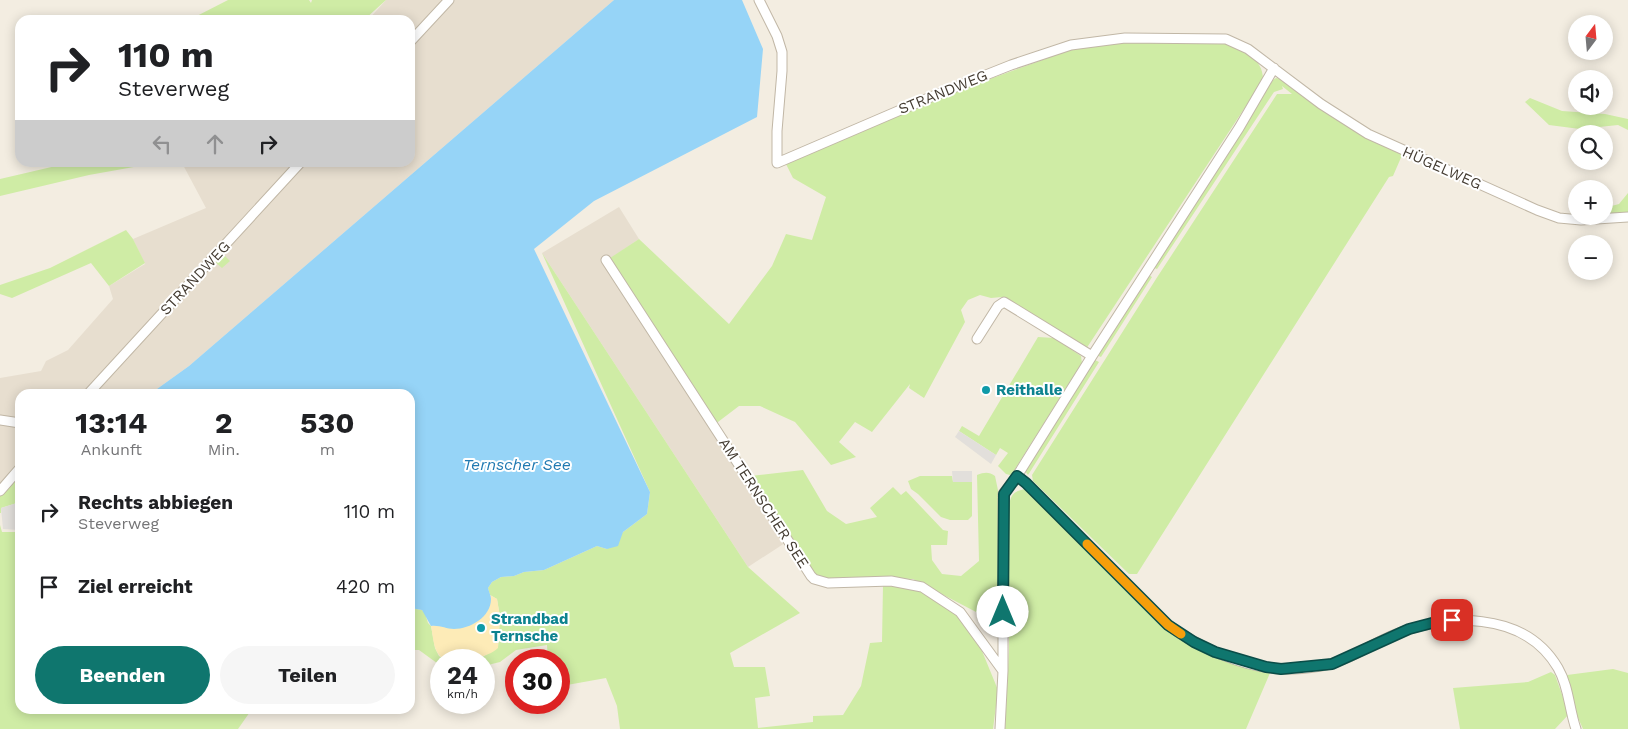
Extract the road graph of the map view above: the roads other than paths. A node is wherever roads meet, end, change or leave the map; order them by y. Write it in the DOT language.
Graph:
graph roads {
  1 [pos="450,0"];
  2 [pos="759,0"];
  3 [pos="415,37"];
  4 [pos="1274,68"];
  5 [pos="296,167"];
  6 [pos="1628,217"];
  7 [pos="606,260"];
  8 [pos="978,339"];
  9 [pos="1092,356"];
  10 [pos="93,389"];
  11 [pos="0,420"];
  12 [pos="15,422"];
  13 [pos="15,474"];
  14 [pos="1017,476"];
  15 [pos="0,491"];
  16 [pos="1003,671"];
  17 [pos="1000,729"];
  18 [pos="1576,729"];
  1 -- 3 [label="street"];
  2 -- 4 [label="street, STRANDWEG"];
  4 -- 6 [label="street, HÜGELWEG"];
  4 -- 9 [label="street"];
  5 -- 10 [label="street, STRANDWEG"];
  7 -- 16 [label="street, AM TERNSCHER SEE"];
  8 -- 9 [label="street"];
  9 -- 14 [label="street"];
  11 -- 12 [label="street"];
  13 -- 15 [label="street"];
  14 -- 16 [label="street"];
  14 -- 18 [label="street"];
  16 -- 17 [label="street"];
}
